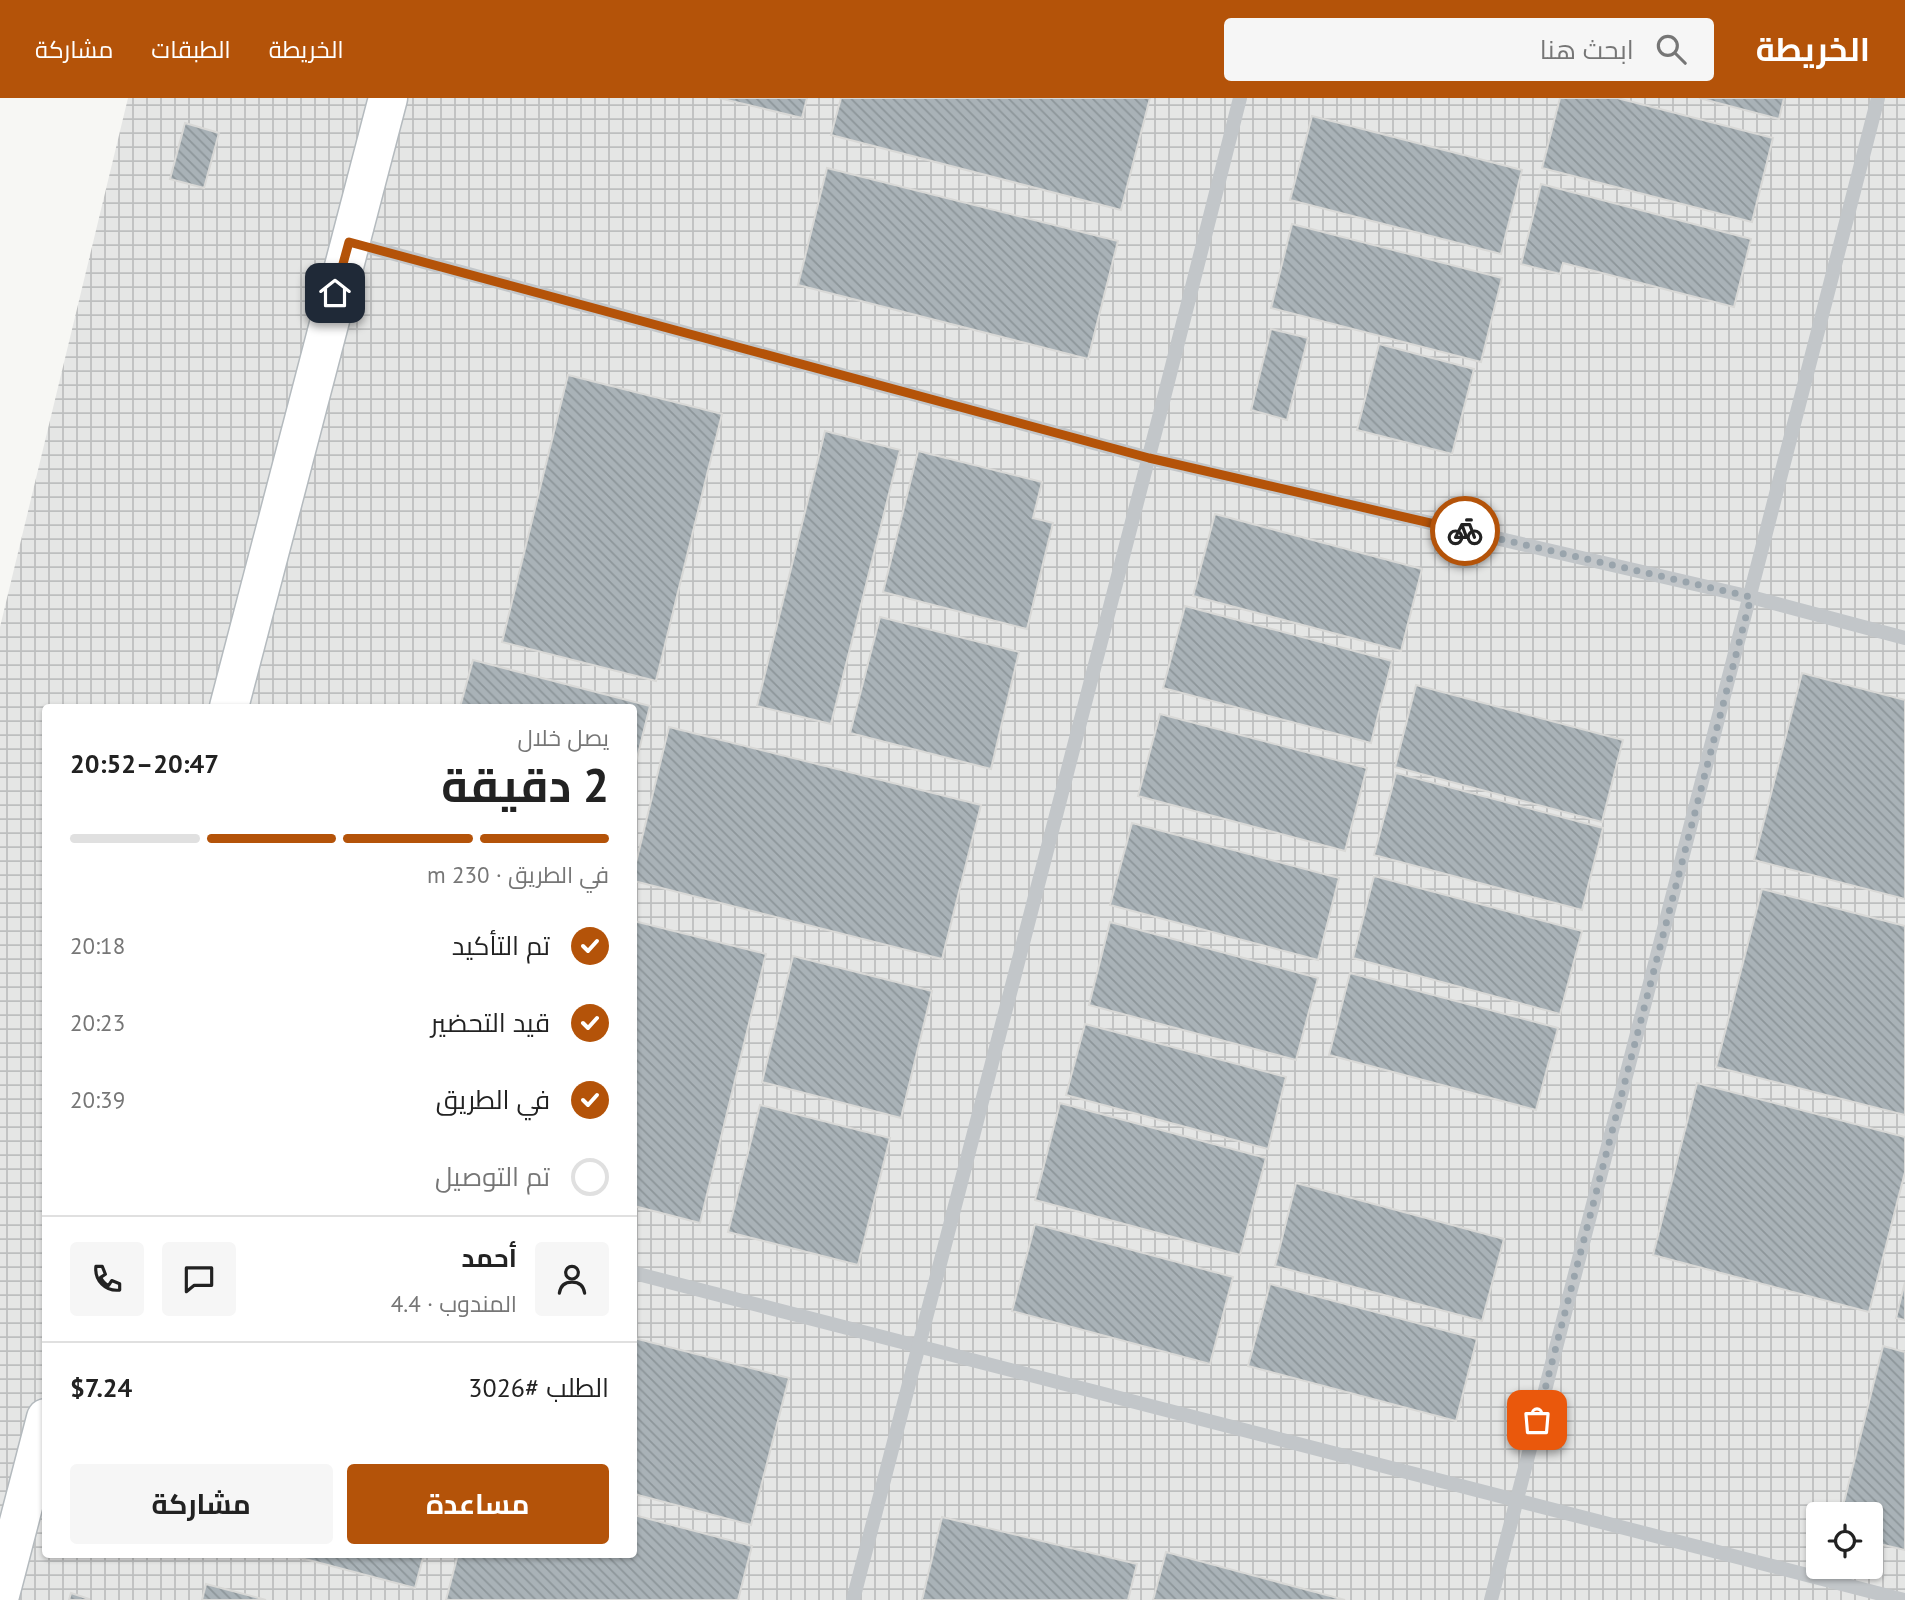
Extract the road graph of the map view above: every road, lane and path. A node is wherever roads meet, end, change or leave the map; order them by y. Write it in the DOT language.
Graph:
graph roads {
  1 [pos="388,98"];
  2 [pos="1240,98"];
  3 [pos="1878,98"];
  4 [pos="349,242"];
  5 [pos="1149,458"];
  6 [pos="1751,597"];
  7 [pos="1905,638"];
  8 [pos="230,704"];
  9 [pos="637,1274"];
  10 [pos="918,1346"];
  11 [pos="42,1433"];
  12 [pos="1517,1500"];
  13 [pos="0,1595"];
  14 [pos="853,1600"];
  15 [pos="1490,1600"];
  16 [pos="1904,1600"];
  1 -- 4 [label="street"];
  2 -- 5 [label="lane"];
  3 -- 6 [label="lane"];
  4 -- 5 [label="lane"];
  4 -- 8 [label="street"];
  5 -- 6 [label="lane"];
  5 -- 10 [label="lane"];
  6 -- 7 [label="lane"];
  6 -- 12 [label="lane"];
  9 -- 10 [label="lane"];
  10 -- 12 [label="lane"];
  10 -- 14 [label="lane"];
  11 -- 13 [label="street"];
  12 -- 15 [label="lane"];
  12 -- 16 [label="lane"];
}
